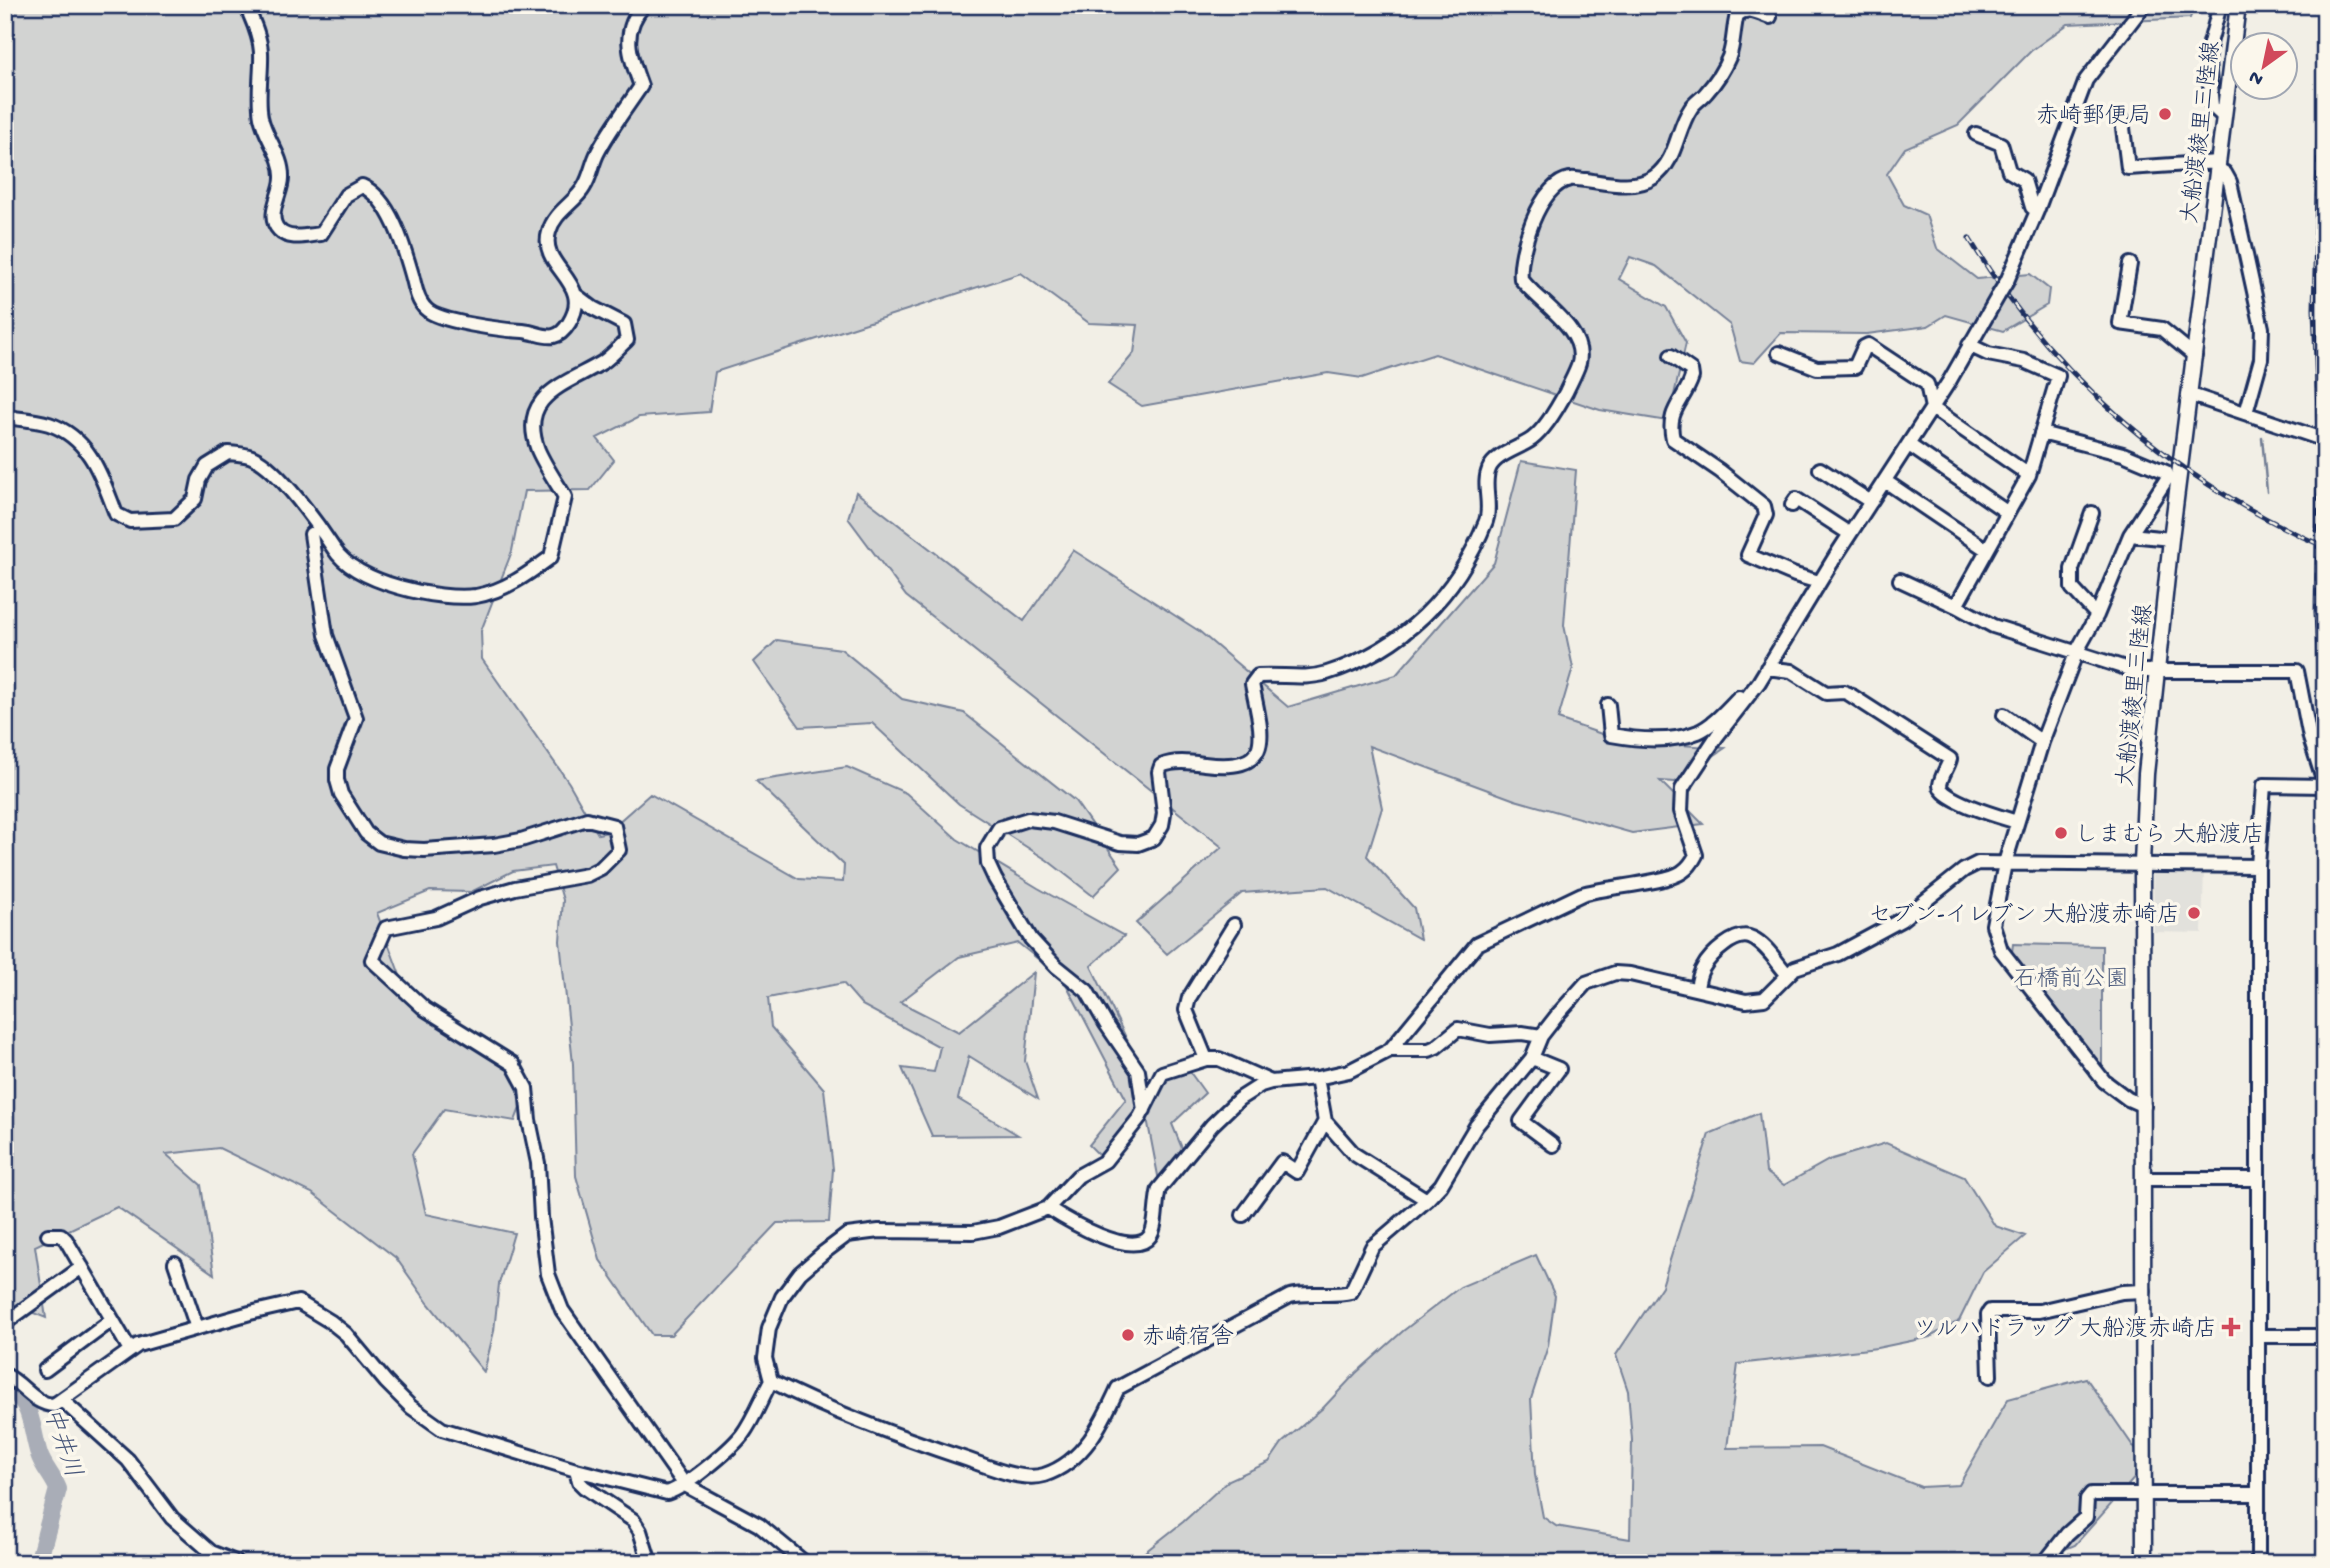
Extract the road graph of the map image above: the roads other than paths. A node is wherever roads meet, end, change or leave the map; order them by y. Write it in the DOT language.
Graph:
graph roads {
  1 [pos="246,5"];
  2 [pos="644,5"];
  3 [pos="2144,5"];
  4 [pos="2220,5"];
  5 [pos="2238,5"];
  6 [pos="1770,18"];
  7 [pos="2224,117"];
  8 [pos="2122,120"];
  9 [pos="1976,134"];
  10 [pos="2218,165"];
  11 [pos="2037,211"];
  12 [pos="2130,264"];
  13 [pos="577,296"];
  14 [pos="1969,345"];
  15 [pos="1779,353"];
  16 [pos="1671,356"];
  17 [pos="2195,356"];
  18 [pos="2191,395"];
  19 [pos="1932,408"];
  20 [pos="2246,413"];
  21 [pos="5,417"];
  22 [pos="2041,433"];
  23 [pos="2325,440"];
  24 [pos="1909,444"];
  25 [pos="1820,469"];
  26 [pos="2029,475"];
  27 [pos="1885,481"];
  28 [pos="1871,502"];
  29 [pos="1792,505"];
  30 [pos="2008,513"];
  31 [pos="2092,513"];
  32 [pos="311,534"];
  33 [pos="1850,534"];
  34 [pos="2130,535"];
  35 [pos="2171,539"];
  36 [pos="1987,550"];
  37 [pos="1900,580"];
  38 [pos="1819,582"];
  39 [pos="1956,606"];
  40 [pos="2097,615"];
  41 [pos="2077,651"];
  42 [pos="1767,668"];
  43 [pos="2158,672"];
  44 [pos="1759,682"];
  45 [pos="1608,705"];
  46 [pos="2004,715"];
  47 [pos="2042,742"];
  48 [pos="2325,786"];
  49 [pos="2017,822"];
  50 [pos="2005,863"];
  51 [pos="2142,863"];
  52 [pos="2258,866"];
  53 [pos="1234,925"];
  54 [pos="1787,974"];
  55 [pos="1697,989"];
  56 [pos="1541,1036"];
  57 [pos="1390,1050"];
  58 [pos="1532,1058"];
  59 [pos="1206,1059"];
  60 [pos="1317,1078"];
  61 [pos="1271,1082"];
  62 [pos="2144,1106"];
  63 [pos="1144,1110"];
  64 [pos="1325,1121"];
  65 [pos="1553,1145"];
  66 [pos="2144,1179"];
  67 [pos="2258,1179"];
  68 [pos="1427,1200"];
  69 [pos="1048,1208"];
  70 [pos="1243,1215"];
  71 [pos="48,1235"];
  72 [pos="175,1263"];
  73 [pos="82,1267"];
  74 [pos="2144,1291"];
  75 [pos="113,1320"];
  76 [pos="5,1323"];
  77 [pos="197,1328"];
  78 [pos="2258,1336"];
  79 [pos="2325,1336"];
  80 [pos="130,1350"];
  81 [pos="45,1370"];
  82 [pos="5,1375"];
  83 [pos="1990,1376"];
  84 [pos="771,1381"];
  85 [pos="63,1401"];
  86 [pos="576,1471"];
  87 [pos="685,1485"];
  88 [pos="2144,1493"];
  89 [pos="2258,1494"];
  90 [pos="238,1563"];
  91 [pos="650,1563"];
  92 [pos="804,1563"];
  93 [pos="2044,1563"];
  94 [pos="2144,1563"];
  95 [pos="2258,1563"];
  1 -- 13 [label="street"];
  2 -- 13 [label="street"];
  3 -- 11 [label="street"];
  4 -- 7 [label="street"];
  5 -- 7 [label="main road, 大船渡綾里三陸線"];
  6 -- 63 [label="street"];
  7 -- 10 [label="main road, 大船渡綾里三陸線"];
  8 -- 10 [label="street"];
  9 -- 11 [label="street"];
  10 -- 17 [label="main road, 大船渡綾里三陸線"];
  10 -- 20 [label="street"];
  11 -- 14 [label="street, bridge"];
  12 -- 17 [label="street"];
  13 -- 21 [label="street"];
  14 -- 19 [label="street"];
  14 -- 22 [label="street"];
  15 -- 19 [label="street"];
  16 -- 38 [label="street"];
  17 -- 18 [label="main road, 大船渡綾里三陸線"];
  18 -- 20 [label="street"];
  18 -- 35 [label="main road, 大船渡綾里三陸線"];
  19 -- 24 [label="street"];
  19 -- 26 [label="street"];
  20 -- 23 [label="street"];
  22 -- 26 [label="street"];
  22 -- 34 [label="street"];
  24 -- 27 [label="street"];
  24 -- 30 [label="street"];
  25 -- 28 [label="street"];
  26 -- 30 [label="street"];
  27 -- 28 [label="street"];
  27 -- 36 [label="street"];
  28 -- 33 [label="street"];
  29 -- 33 [label="street"];
  30 -- 36 [label="street"];
  31 -- 40 [label="street"];
  32 -- 87 [label="street"];
  33 -- 38 [label="street"];
  34 -- 35 [label="street"];
  34 -- 40 [label="street"];
  35 -- 43 [label="main road, 大船渡綾里三陸線"];
  36 -- 39 [label="street"];
  37 -- 39 [label="street"];
  38 -- 42 [label="street"];
  39 -- 41 [label="street"];
  40 -- 41 [label="street"];
  41 -- 43 [label="street"];
  41 -- 47 [label="street"];
  42 -- 44 [label="street"];
  42 -- 49 [label="street"];
  43 -- 48 [label="street"];
  43 -- 51 [label="main road, 大船渡綾里三陸線"];
  44 -- 45 [label="street"];
  44 -- 57 [label="street"];
  46 -- 47 [label="street"];
  47 -- 49 [label="street"];
  48 -- 52 [label="street"];
  49 -- 50 [label="street"];
  50 -- 51 [label="street"];
  50 -- 54 [label="street"];
  50 -- 62 [label="street"];
  51 -- 52 [label="street"];
  51 -- 62 [label="main road, 大船渡綾里三陸線"];
  52 -- 67 [label="street"];
  53 -- 59 [label="street"];
  54 -- 55 [label="street"];
  54 -- 55 [label="street"];
  55 -- 56 [label="street"];
  56 -- 57 [label="street"];
  56 -- 58 [label="street"];
  57 -- 60 [label="street"];
  58 -- 65 [label="street"];
  58 -- 68 [label="street"];
  59 -- 61 [label="street"];
  59 -- 63 [label="street"];
  60 -- 61 [label="street"];
  60 -- 64 [label="street"];
  61 -- 69 [label="street"];
  62 -- 66 [label="main road, 大船渡綾里三陸線"];
  63 -- 69 [label="street"];
  64 -- 68 [label="street"];
  64 -- 70 [label="street"];
  66 -- 67 [label="street"];
  66 -- 74 [label="main road, 大船渡綾里三陸線"];
  67 -- 78 [label="street"];
  68 -- 84 [label="street"];
  69 -- 84 [label="street"];
  71 -- 73 [label="street"];
  72 -- 77 [label="street"];
  73 -- 75 [label="street"];
  73 -- 76 [label="street"];
  74 -- 83 [label="street"];
  74 -- 88 [label="main road, 大船渡綾里三陸線"];
  75 -- 80 [label="street"];
  75 -- 81 [label="street"];
  77 -- 80 [label="street"];
  77 -- 86 [label="street"];
  78 -- 79 [label="street"];
  78 -- 89 [label="street"];
  80 -- 85 [label="street"];
  82 -- 85 [label="street"];
  84 -- 87 [label="street"];
  85 -- 90 [label="street"];
  86 -- 87 [label="street"];
  86 -- 91 [label="street"];
  87 -- 92 [label="street"];
  88 -- 89 [label="street"];
  88 -- 93 [label="street"];
  88 -- 94 [label="main road, 大船渡綾里三陸線"];
  89 -- 95 [label="street"];
}
